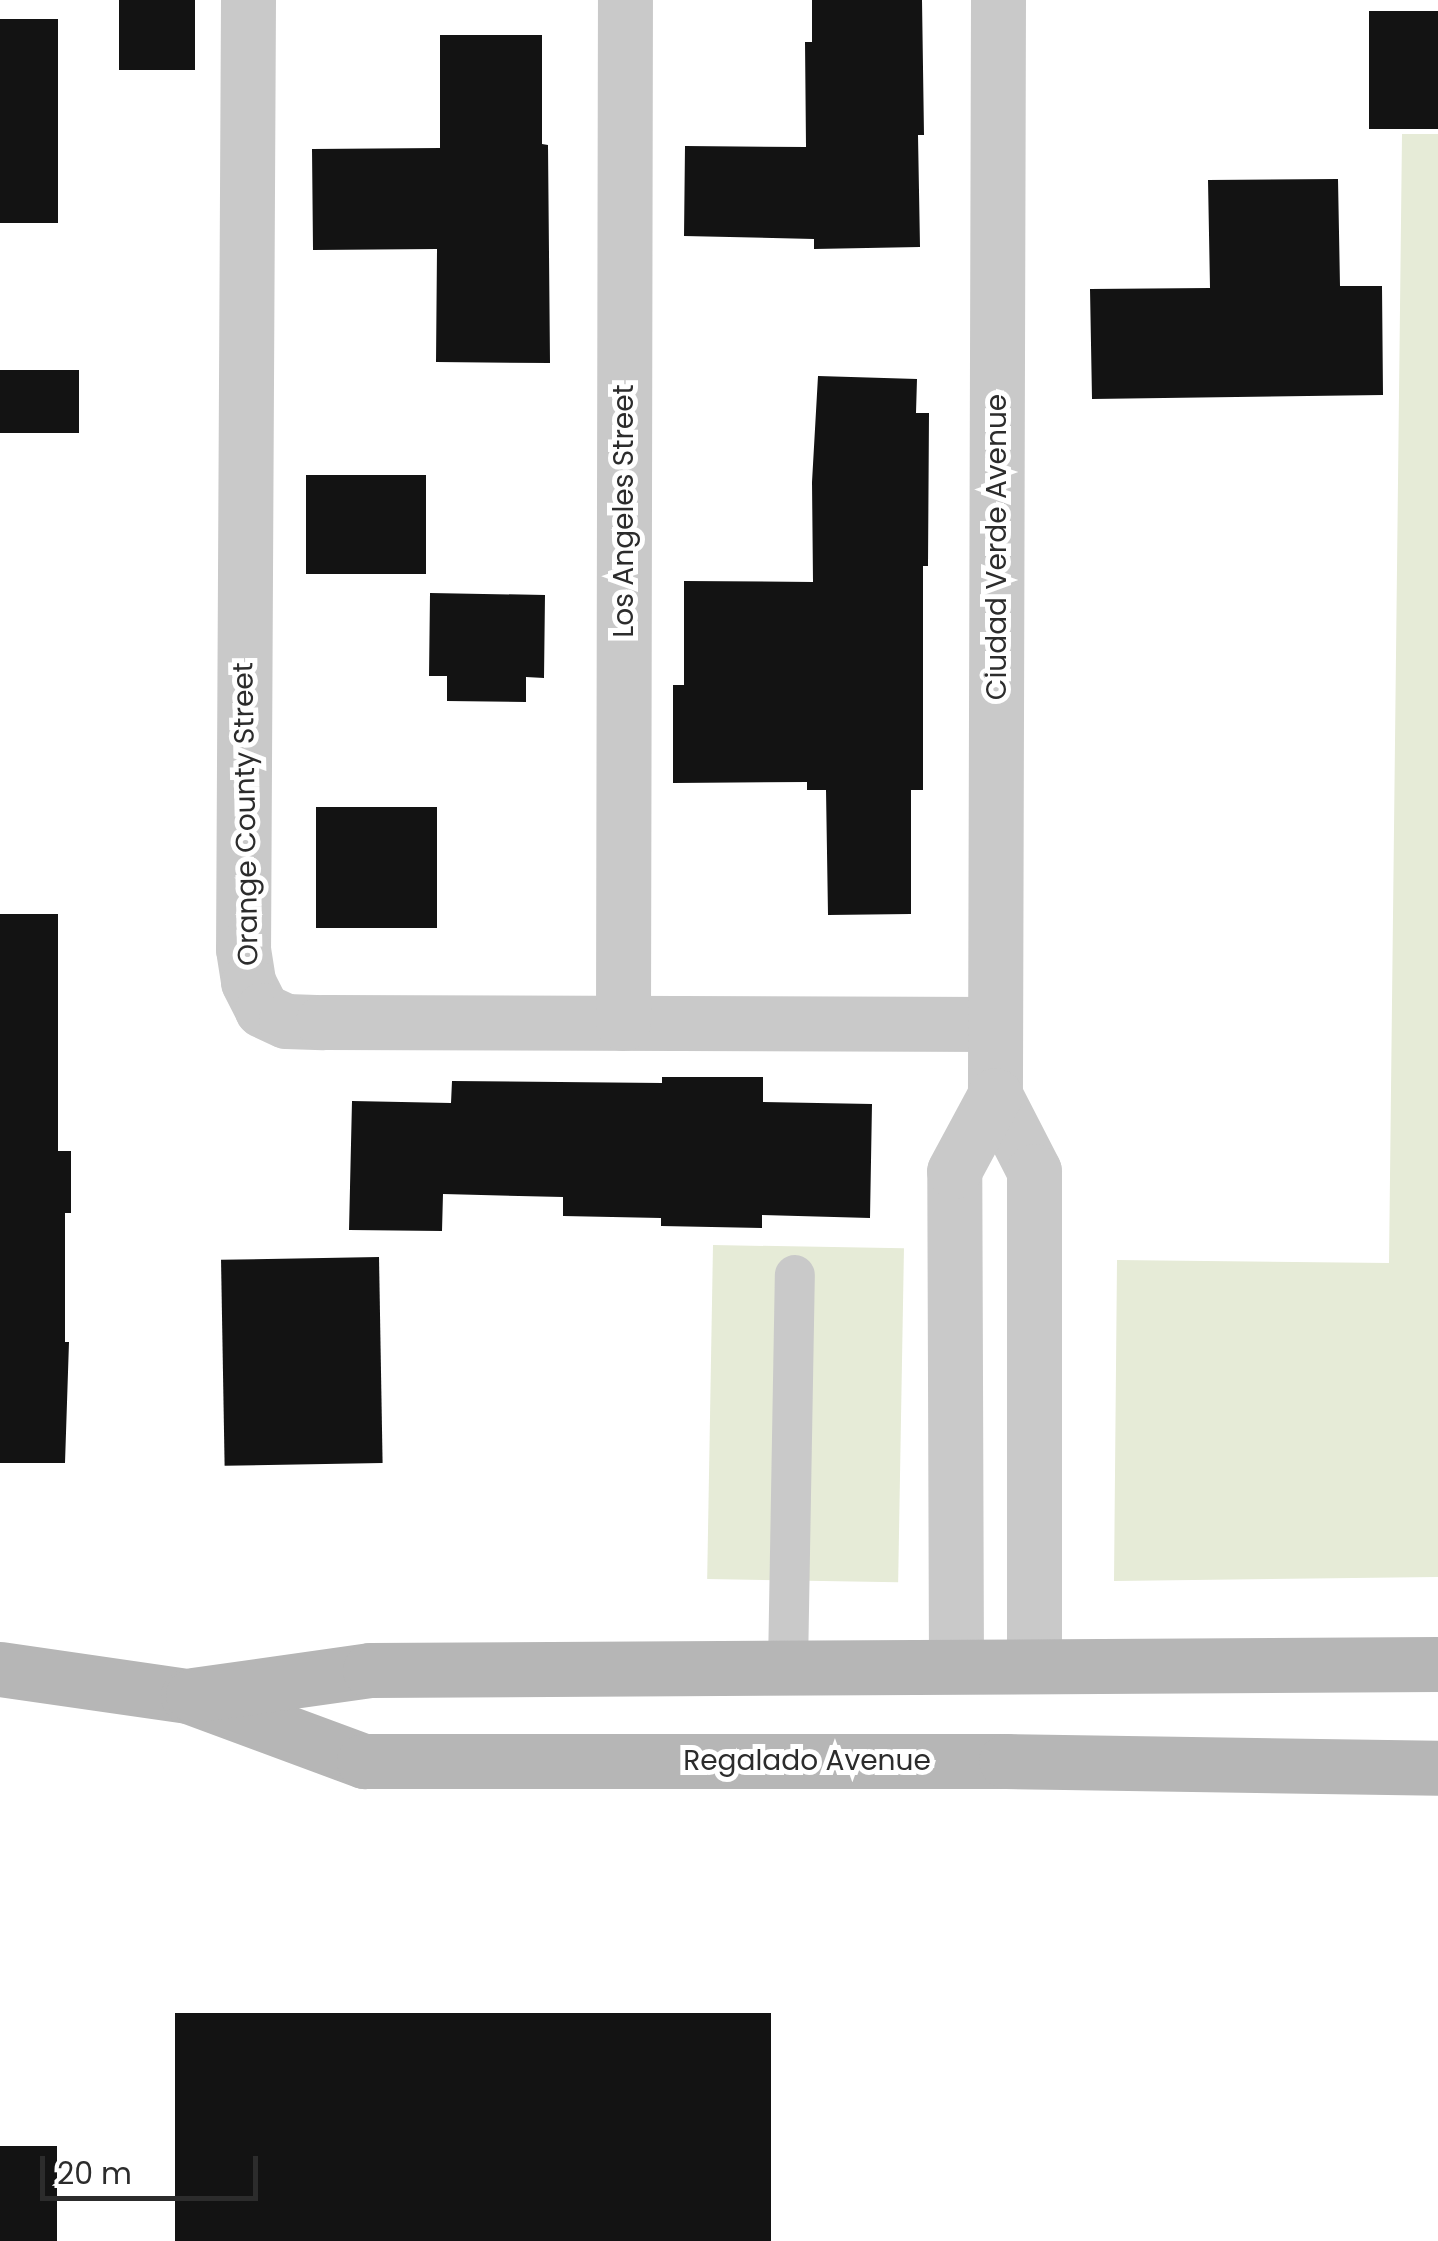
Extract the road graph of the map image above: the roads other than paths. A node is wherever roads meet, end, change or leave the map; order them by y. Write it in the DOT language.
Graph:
graph roads {
  1 [pos="248,0"];
  2 [pos="625,0"];
  3 [pos="998,0"];
  4 [pos="623,1023"];
  5 [pos="996,1024"];
  6 [pos="996,1095"];
  7 [pos="795,1274"];
  8 [pos="954,1370"];
  9 [pos="1034,1370"];
  10 [pos="1438,1664"];
  11 [pos="956,1666"];
  12 [pos="1034,1666"];
  13 [pos="788,1667"];
  14 [pos="0,1669"];
  15 [pos="188,1696"];
  16 [pos="1438,1768"];
  1 -- 4 [label="street, Orange County Street"];
  2 -- 4 [label="street, Los Angeles Street"];
  3 -- 5 [label="street, Ciudad Verde Avenue"];
  4 -- 5 [label="street, Orange County Street"];
  5 -- 6 [label="street, Ciudad Verde Avenue"];
  6 -- 8 [label="street, Ciudad Verde Avenue"];
  6 -- 9 [label="street, Ciudad Verde Avenue"];
  7 -- 13 [label="lane"];
  8 -- 9 [label="street"];
  8 -- 11 [label="street, Ciudad Verde Avenue"];
  9 -- 12 [label="street, Ciudad Verde Avenue"];
  10 -- 12 [label="main road, Regalado Avenue"];
  11 -- 12 [label="main road, Regalado Avenue"];
  11 -- 13 [label="main road, Regalado Avenue"];
  13 -- 15 [label="main road, Regalado Avenue"];
  14 -- 15 [label="main road, Regalado Avenue"];
  15 -- 16 [label="main road, Regalado Avenue"];
}
